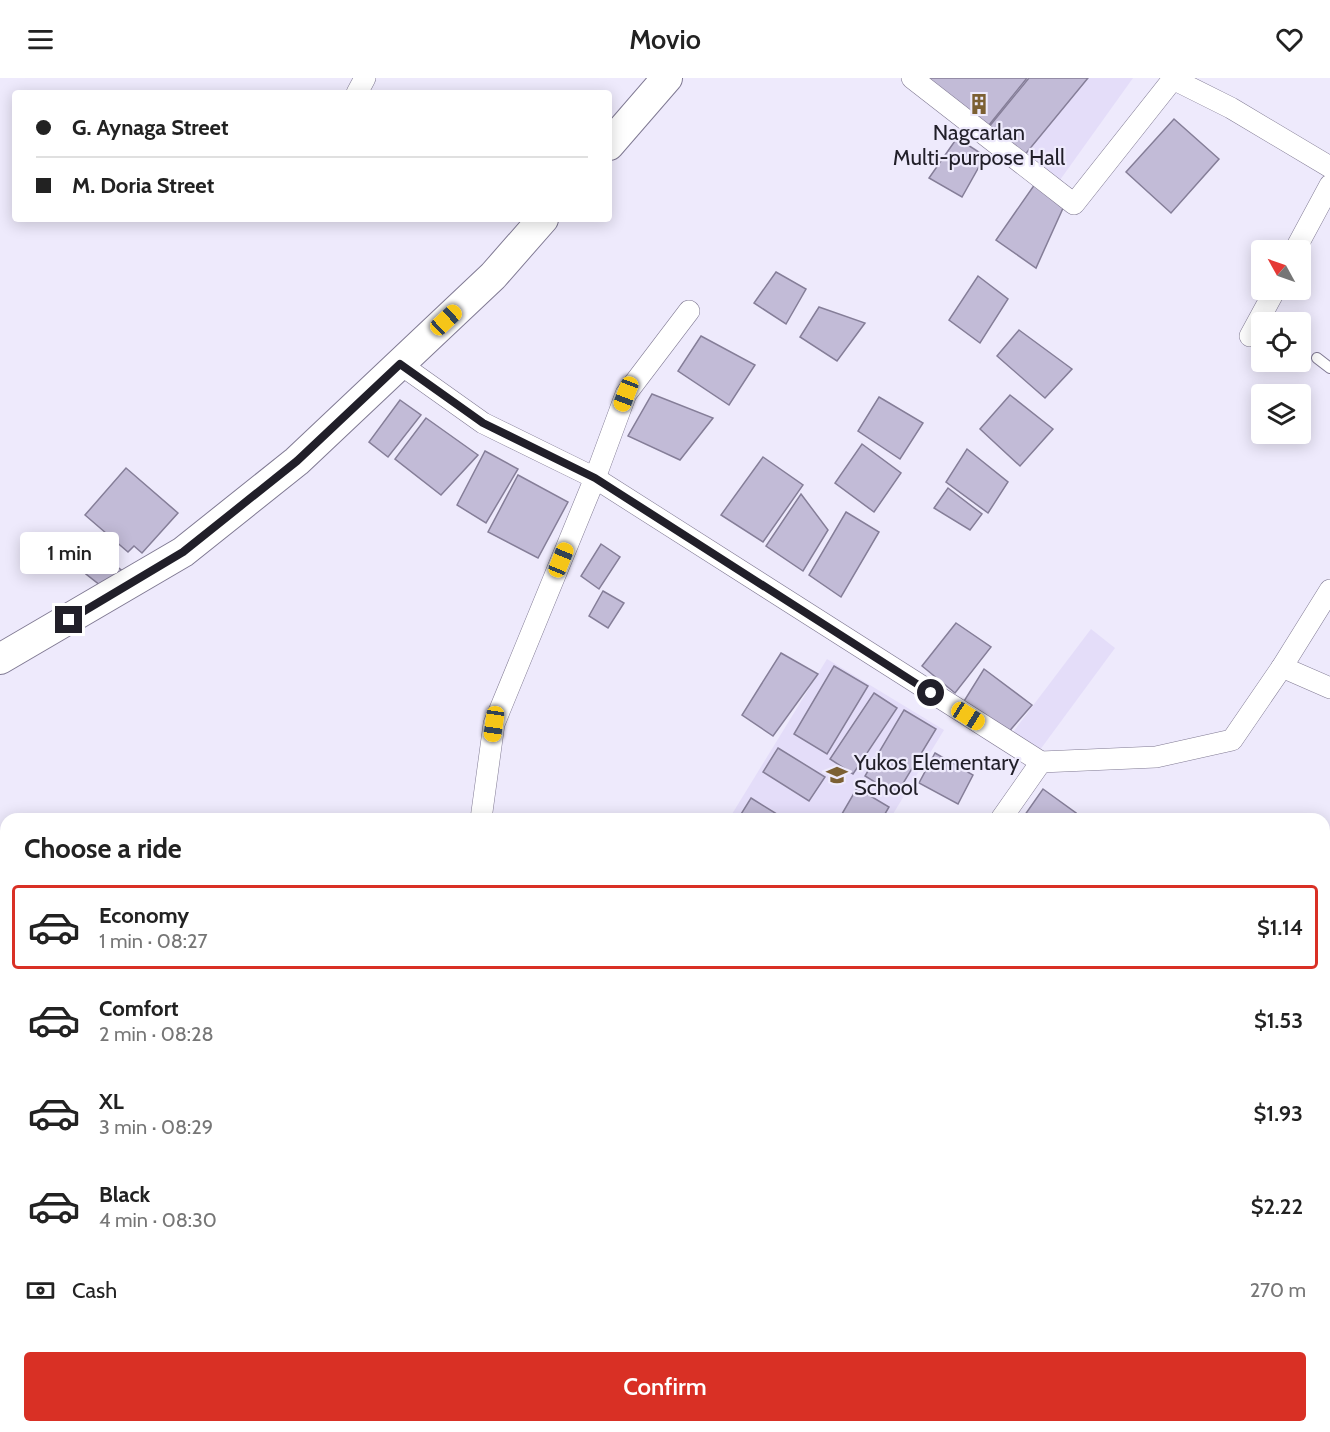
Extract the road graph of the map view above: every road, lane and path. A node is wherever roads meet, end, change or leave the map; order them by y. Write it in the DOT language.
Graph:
graph roads {
  1 [pos="667,78"];
  2 [pos="912,78"];
  3 [pos="1172,78"];
  4 [pos="612,141"];
  5 [pos="1330,167"];
  6 [pos="1330,185"];
  7 [pos="540,222"];
  8 [pos="1300,240"];
  9 [pos="1270,300"];
  10 [pos="688,311"];
  11 [pos="1250,336"];
  12 [pos="1317,358"];
  13 [pos="400,364"];
  14 [pos="1330,368"];
  15 [pos="595,478"];
  16 [pos="1330,590"];
  17 [pos="0,659"];
  18 [pos="1282,667"];
  19 [pos="1330,688"];
  20 [pos="1041,762"];
  21 [pos="482,813"];
  22 [pos="1005,813"];
  1 -- 4 [label="main road"];
  2 -- 3 [label="street"];
  3 -- 5 [label="street"];
  6 -- 8 [label="street"];
  7 -- 13 [label="main road"];
  9 -- 11 [label="street"];
  10 -- 15 [label="street"];
  12 -- 14 [label="lane"];
  13 -- 15 [label="street"];
  13 -- 17 [label="main road"];
  15 -- 20 [label="street"];
  15 -- 21 [label="street"];
  16 -- 18 [label="street"];
  18 -- 19 [label="street"];
  18 -- 20 [label="street"];
  20 -- 22 [label="street"];
}
